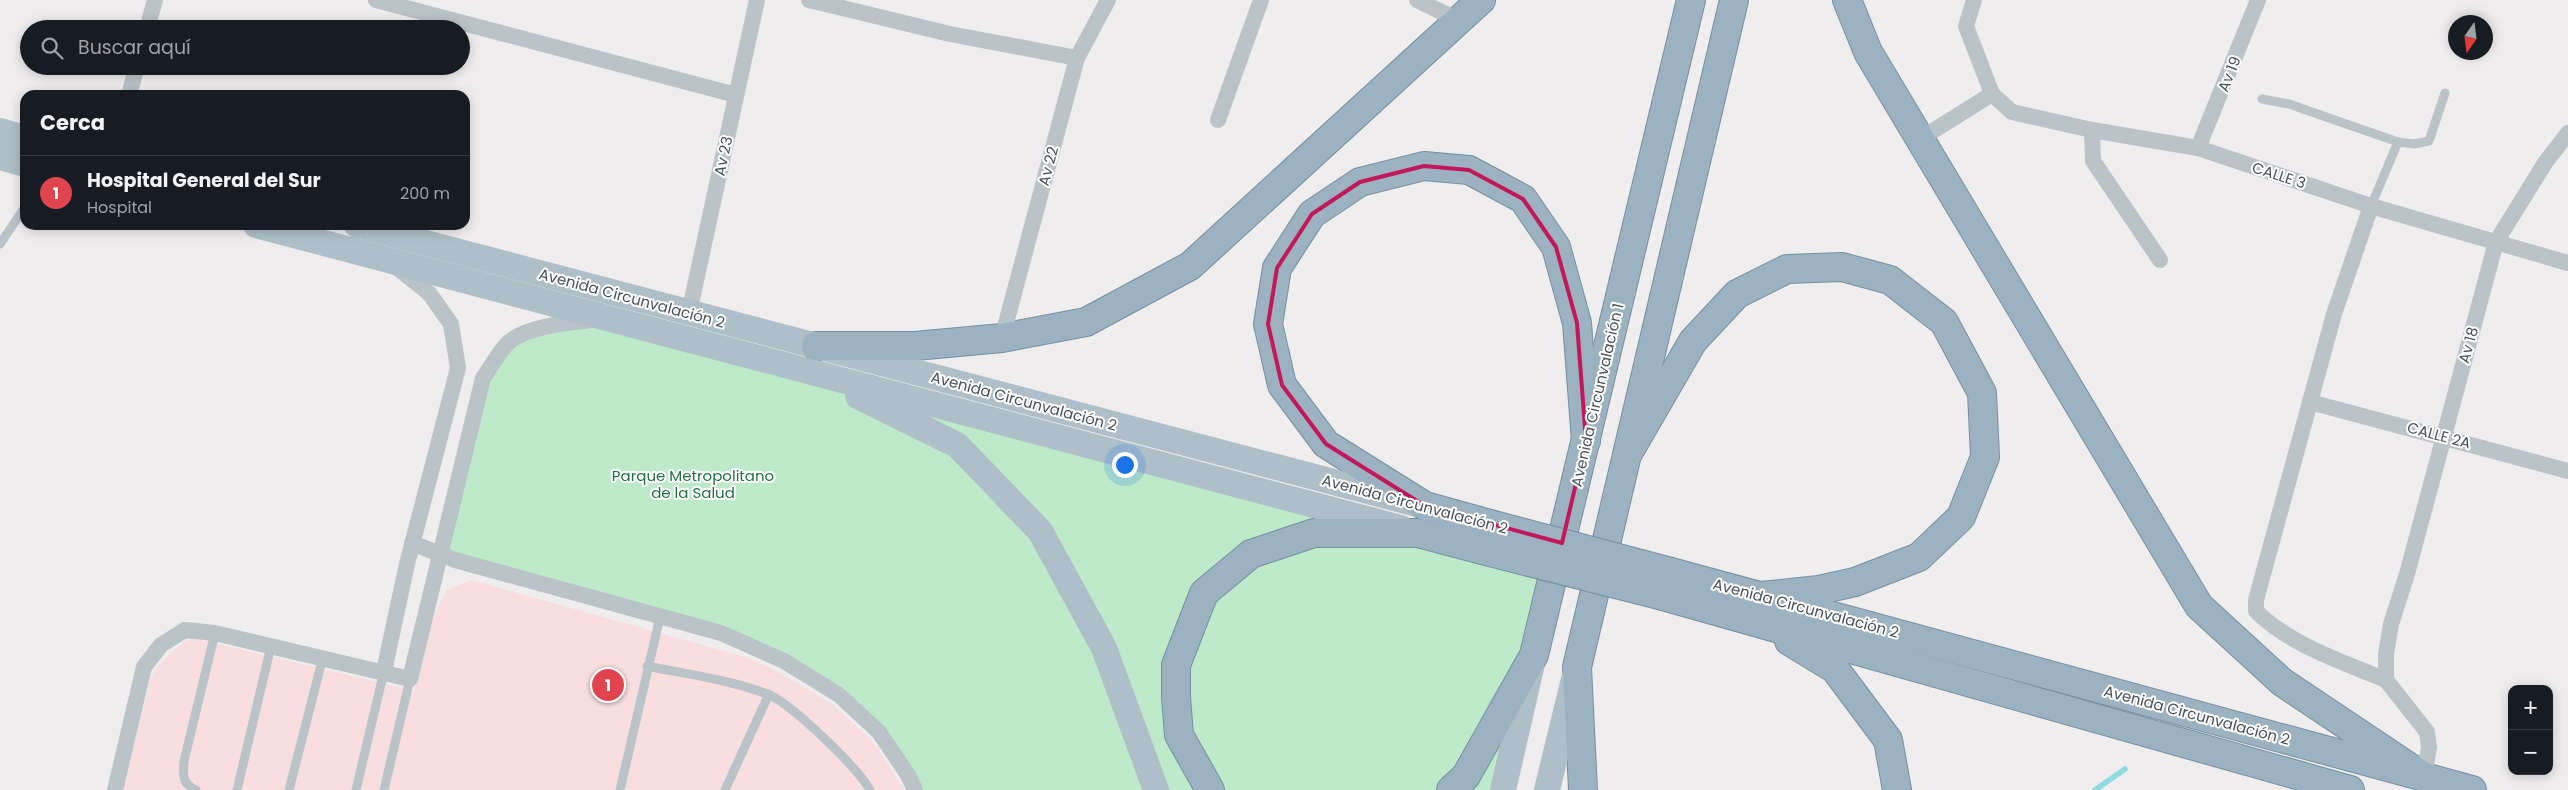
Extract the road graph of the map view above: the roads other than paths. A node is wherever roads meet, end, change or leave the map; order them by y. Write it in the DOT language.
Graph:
graph roads {
  1 [pos="155,0"];
  2 [pos="376,0"];
  3 [pos="757,0"];
  4 [pos="809,0"];
  5 [pos="1108,0"];
  6 [pos="1261,0"];
  7 [pos="1417,0"];
  8 [pos="1481,0"];
  9 [pos="1691,0"];
  10 [pos="1734,0"];
  11 [pos="1847,0"];
  12 [pos="1974,0"];
  13 [pos="2258,0"];
  14 [pos="149,20"];
  15 [pos="452,20"];
  16 [pos="1458,20"];
  17 [pos="470,25"];
  18 [pos="1077,58"];
  19 [pos="135,75"];
  20 [pos="130,90"];
  21 [pos="2445,93"];
  22 [pos="1992,94"];
  23 [pos="736,95"];
  24 [pos="2262,99"];
  25 [pos="1218,120"];
  26 [pos="2092,130"];
  27 [pos="0,131"];
  28 [pos="2568,133"];
  29 [pos="20,137"];
  30 [pos="1920,139"];
  31 [pos="2398,142"];
  32 [pos="2198,148"];
  33 [pos="0,157"];
  34 [pos="20,163"];
  35 [pos="2371,206"];
  36 [pos="20,214"];
  37 [pos="275,230"];
  38 [pos="375,230"];
  39 [pos="2496,242"];
  40 [pos="0,244"];
  41 [pos="387,260"];
  42 [pos="2160,260"];
  43 [pos="2568,263"];
  44 [pos="689,313"];
  45 [pos="607,318"];
  46 [pos="1002,338"];
  47 [pos="811,358"];
  48 [pos="2310,402"];
  49 [pos="2444,436"];
  50 [pos="1586,441"];
  51 [pos="1627,455"];
  52 [pos="2568,471"];
  53 [pos="1425,506"];
  54 [pos="1418,533"];
  55 [pos="412,543"];
  56 [pos="440,553"];
  57 [pos="1667,584"];
  58 [pos="1761,596"];
  59 [pos="660,618"];
  60 [pos="1758,622"];
  61 [pos="214,633"];
  62 [pos="271,646"];
  63 [pos="1534,655"];
  64 [pos="323,657"];
  65 [pos="647,666"];
  66 [pos="1577,667"];
  67 [pos="384,671"];
  68 [pos="410,679"];
  69 [pos="2386,680"];
  70 [pos="769,694"];
  71 [pos="2424,778"];
  72 [pos="115,790"];
  73 [pos="196,790"];
  74 [pos="237,790"];
  75 [pos="289,790"];
  76 [pos="356,790"];
  77 [pos="384,790"];
  78 [pos="620,790"];
  79 [pos="725,790"];
  80 [pos="870,790"];
  81 [pos="915,790"];
  82 [pos="1156,790"];
  83 [pos="1210,790"];
  84 [pos="1451,790"];
  85 [pos="1503,790"];
  86 [pos="1547,790"];
  87 [pos="1583,790"];
  88 [pos="1897,790"];
  89 [pos="2350,790"];
  90 [pos="2472,790"];
  1 -- 14 [label="street"];
  2 -- 15 [label="street"];
  3 -- 23 [label="street, Av 23"];
  4 -- 18 [label="street"];
  5 -- 18 [label="street, Av 22"];
  6 -- 25 [label="street"];
  7 -- 16 [label="street"];
  8 -- 16 [label="highway"];
  9 -- 50 [label="highway, Avenida Circunvalación 1"];
  10 -- 51 [label="highway"];
  11 -- 30 [label="highway"];
  12 -- 22 [label="street"];
  13 -- 32 [label="street, Av 19"];
  16 -- 46 [label="highway"];
  17 -- 23 [label="street"];
  18 -- 46 [label="street, Av 22"];
  19 -- 20 [label="street"];
  21 -- 31 [label="lane"];
  22 -- 26 [label="street, CALLE 3"];
  22 -- 30 [label="street"];
  23 -- 44 [label="street, Av 23"];
  24 -- 31 [label="lane"];
  26 -- 32 [label="street, CALLE 3"];
  26 -- 42 [label="street"];
  27 -- 29 [label="main road"];
  28 -- 39 [label="street, Av 18"];
  30 -- 71 [label="highway"];
  31 -- 35 [label="lane"];
  32 -- 35 [label="street, CALLE 3"];
  33 -- 34 [label="main road"];
  35 -- 39 [label="street, CALLE 3"];
  35 -- 48 [label="street"];
  36 -- 40 [label="lane"];
  37 -- 41 [label="main road, Avenida Circunvalación 2"];
  38 -- 44 [label="main road, Avenida Circunvalación 2"];
  39 -- 43 [label="street, CALLE 3"];
  39 -- 49 [label="street, Av 18"];
  41 -- 45 [label="main road, Avenida Circunvalación 2"];
  41 -- 55 [label="street"];
  44 -- 47 [label="main road, Avenida Circunvalación 2"];
  45 -- 47 [label="main road, Avenida Circunvalación 2"];
  45 -- 56 [label="street"];
  46 -- 47 [label="highway"];
  47 -- 53 [label="main road, Avenida Circunvalación 2"];
  47 -- 54 [label="main road, Avenida Circunvalación 2"];
  47 -- 82 [label="main road"];
  48 -- 49 [label="street, CALLE 2A"];
  48 -- 69 [label="street"];
  49 -- 52 [label="street, CALLE 2A"];
  49 -- 69 [label="street, Av 18"];
  50 -- 53 [label="highway"];
  50 -- 63 [label="highway, Avenida Circunvalación 1"];
  51 -- 58 [label="highway"];
  51 -- 66 [label="highway"];
  53 -- 57 [label="highway, Avenida Circunvalación 2, bridge"];
  54 -- 57 [label="highway, Avenida Circunvalación 2, bridge"];
  54 -- 83 [label="highway"];
  55 -- 56 [label="street"];
  55 -- 67 [label="street"];
  56 -- 59 [label="street"];
  56 -- 68 [label="street"];
  57 -- 58 [label="highway, Avenida Circunvalación 2"];
  57 -- 60 [label="highway, Avenida Circunvalación 2"];
  58 -- 71 [label="highway, Avenida Circunvalación 2"];
  59 -- 65 [label="lane"];
  59 -- 81 [label="street"];
  60 -- 88 [label="highway"];
  60 -- 89 [label="highway, Avenida Circunvalación 2"];
  61 -- 62 [label="street"];
  61 -- 72 [label="street"];
  61 -- 73 [label="lane"];
  62 -- 64 [label="street"];
  62 -- 74 [label="lane"];
  63 -- 84 [label="highway"];
  63 -- 85 [label="main road, Avenida Circunvalación 1"];
  64 -- 67 [label="street"];
  64 -- 75 [label="lane"];
  65 -- 70 [label="lane"];
  65 -- 78 [label="lane"];
  66 -- 86 [label="main road"];
  66 -- 87 [label="highway"];
  67 -- 68 [label="street"];
  67 -- 76 [label="lane"];
  68 -- 77 [label="lane"];
  69 -- 71 [label="street"];
  70 -- 79 [label="lane"];
  70 -- 80 [label="lane"];
  71 -- 90 [label="highway, Avenida Circunvalación 2"];
}
